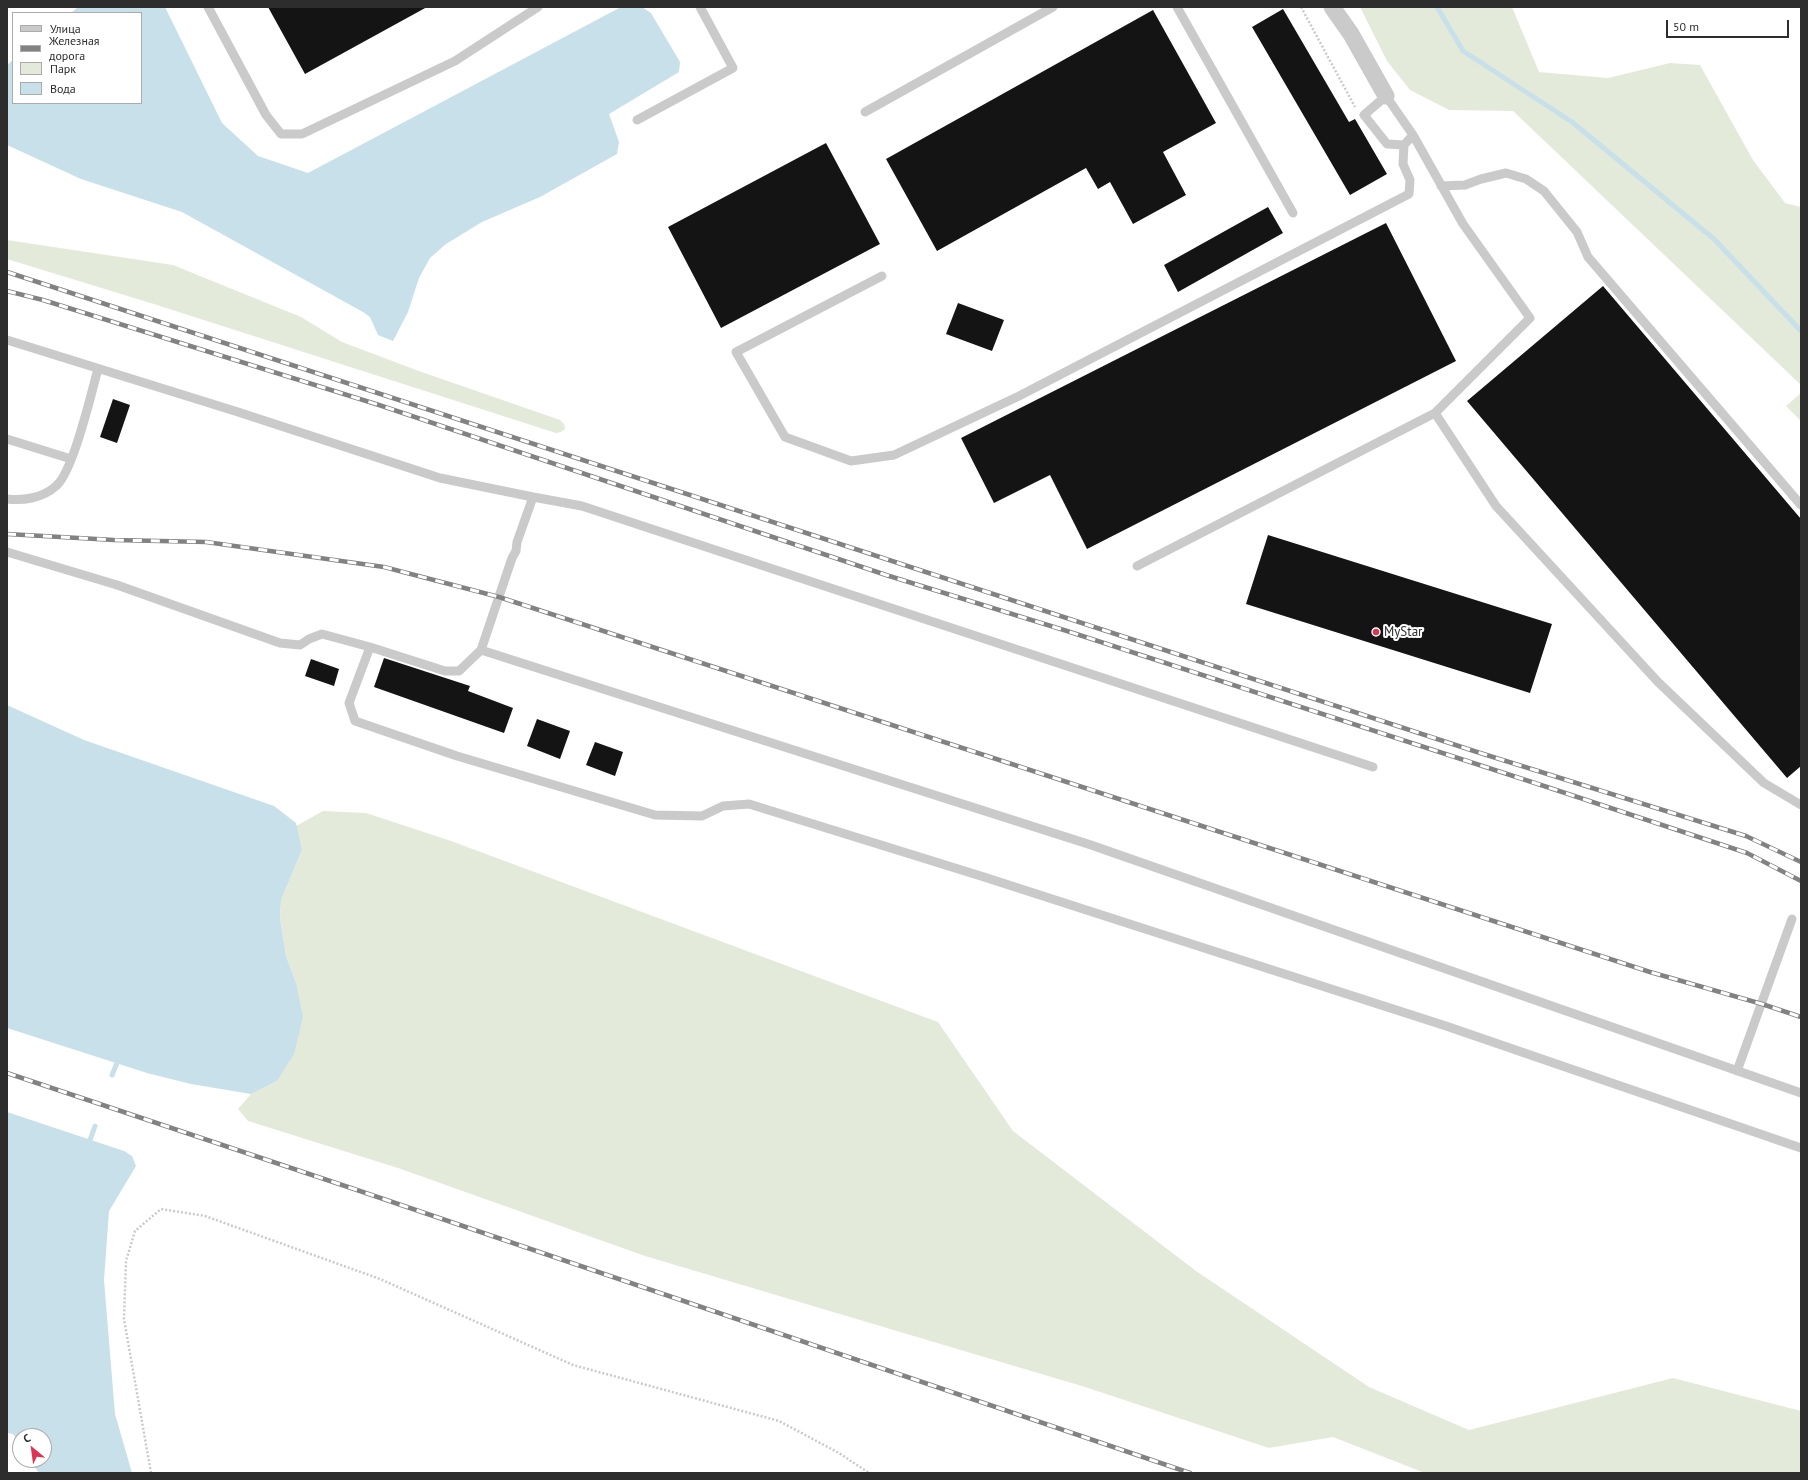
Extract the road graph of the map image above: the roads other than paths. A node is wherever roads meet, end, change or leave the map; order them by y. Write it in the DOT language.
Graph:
graph roads {
  1 [pos="208,7"];
  2 [pos="538,7"];
  3 [pos="700,7"];
  4 [pos="1053,7"];
  5 [pos="1177,7"];
  6 [pos="1332,7"];
  7 [pos="1386,96"];
  8 [pos="865,112"];
  9 [pos="637,120"];
  10 [pos="1413,135"];
  11 [pos="1404,145"];
  12 [pos="1441,186"];
  13 [pos="1293,213"];
  14 [pos="882,276"];
  15 [pos="7,340"];
  16 [pos="98,369"];
  17 [pos="1435,413"];
  18 [pos="7,439"];
  19 [pos="71,459"];
  20 [pos="533,496"];
  21 [pos="7,499"];
  22 [pos="1801,505"];
  23 [pos="7,552"];
  24 [pos="1137,566"];
  25 [pos="370,647"];
  26 [pos="481,650"];
  27 [pos="1373,767"];
  28 [pos="1801,805"];
  29 [pos="1792,919"];
  30 [pos="1737,1071"];
  31 [pos="1801,1093"];
  32 [pos="1801,1148"];
  1 -- 2 [label="lane"];
  3 -- 9 [label="lane"];
  4 -- 8 [label="lane"];
  5 -- 13 [label="lane"];
  6 -- 7 [label="street"];
  7 -- 10 [label="lane"];
  7 -- 11 [label="lane"];
  10 -- 11 [label="lane"];
  10 -- 12 [label="lane"];
  11 -- 14 [label="lane"];
  12 -- 17 [label="lane"];
  12 -- 22 [label="lane"];
  15 -- 16 [label="lane"];
  16 -- 19 [label="lane"];
  16 -- 20 [label="lane"];
  17 -- 24 [label="lane"];
  17 -- 28 [label="lane"];
  18 -- 19 [label="lane"];
  19 -- 21 [label="lane"];
  20 -- 26 [label="lane"];
  20 -- 27 [label="lane"];
  23 -- 25 [label="lane"];
  25 -- 26 [label="lane"];
  25 -- 32 [label="lane"];
  26 -- 30 [label="lane"];
  29 -- 30 [label="lane"];
  30 -- 31 [label="lane"];
}
